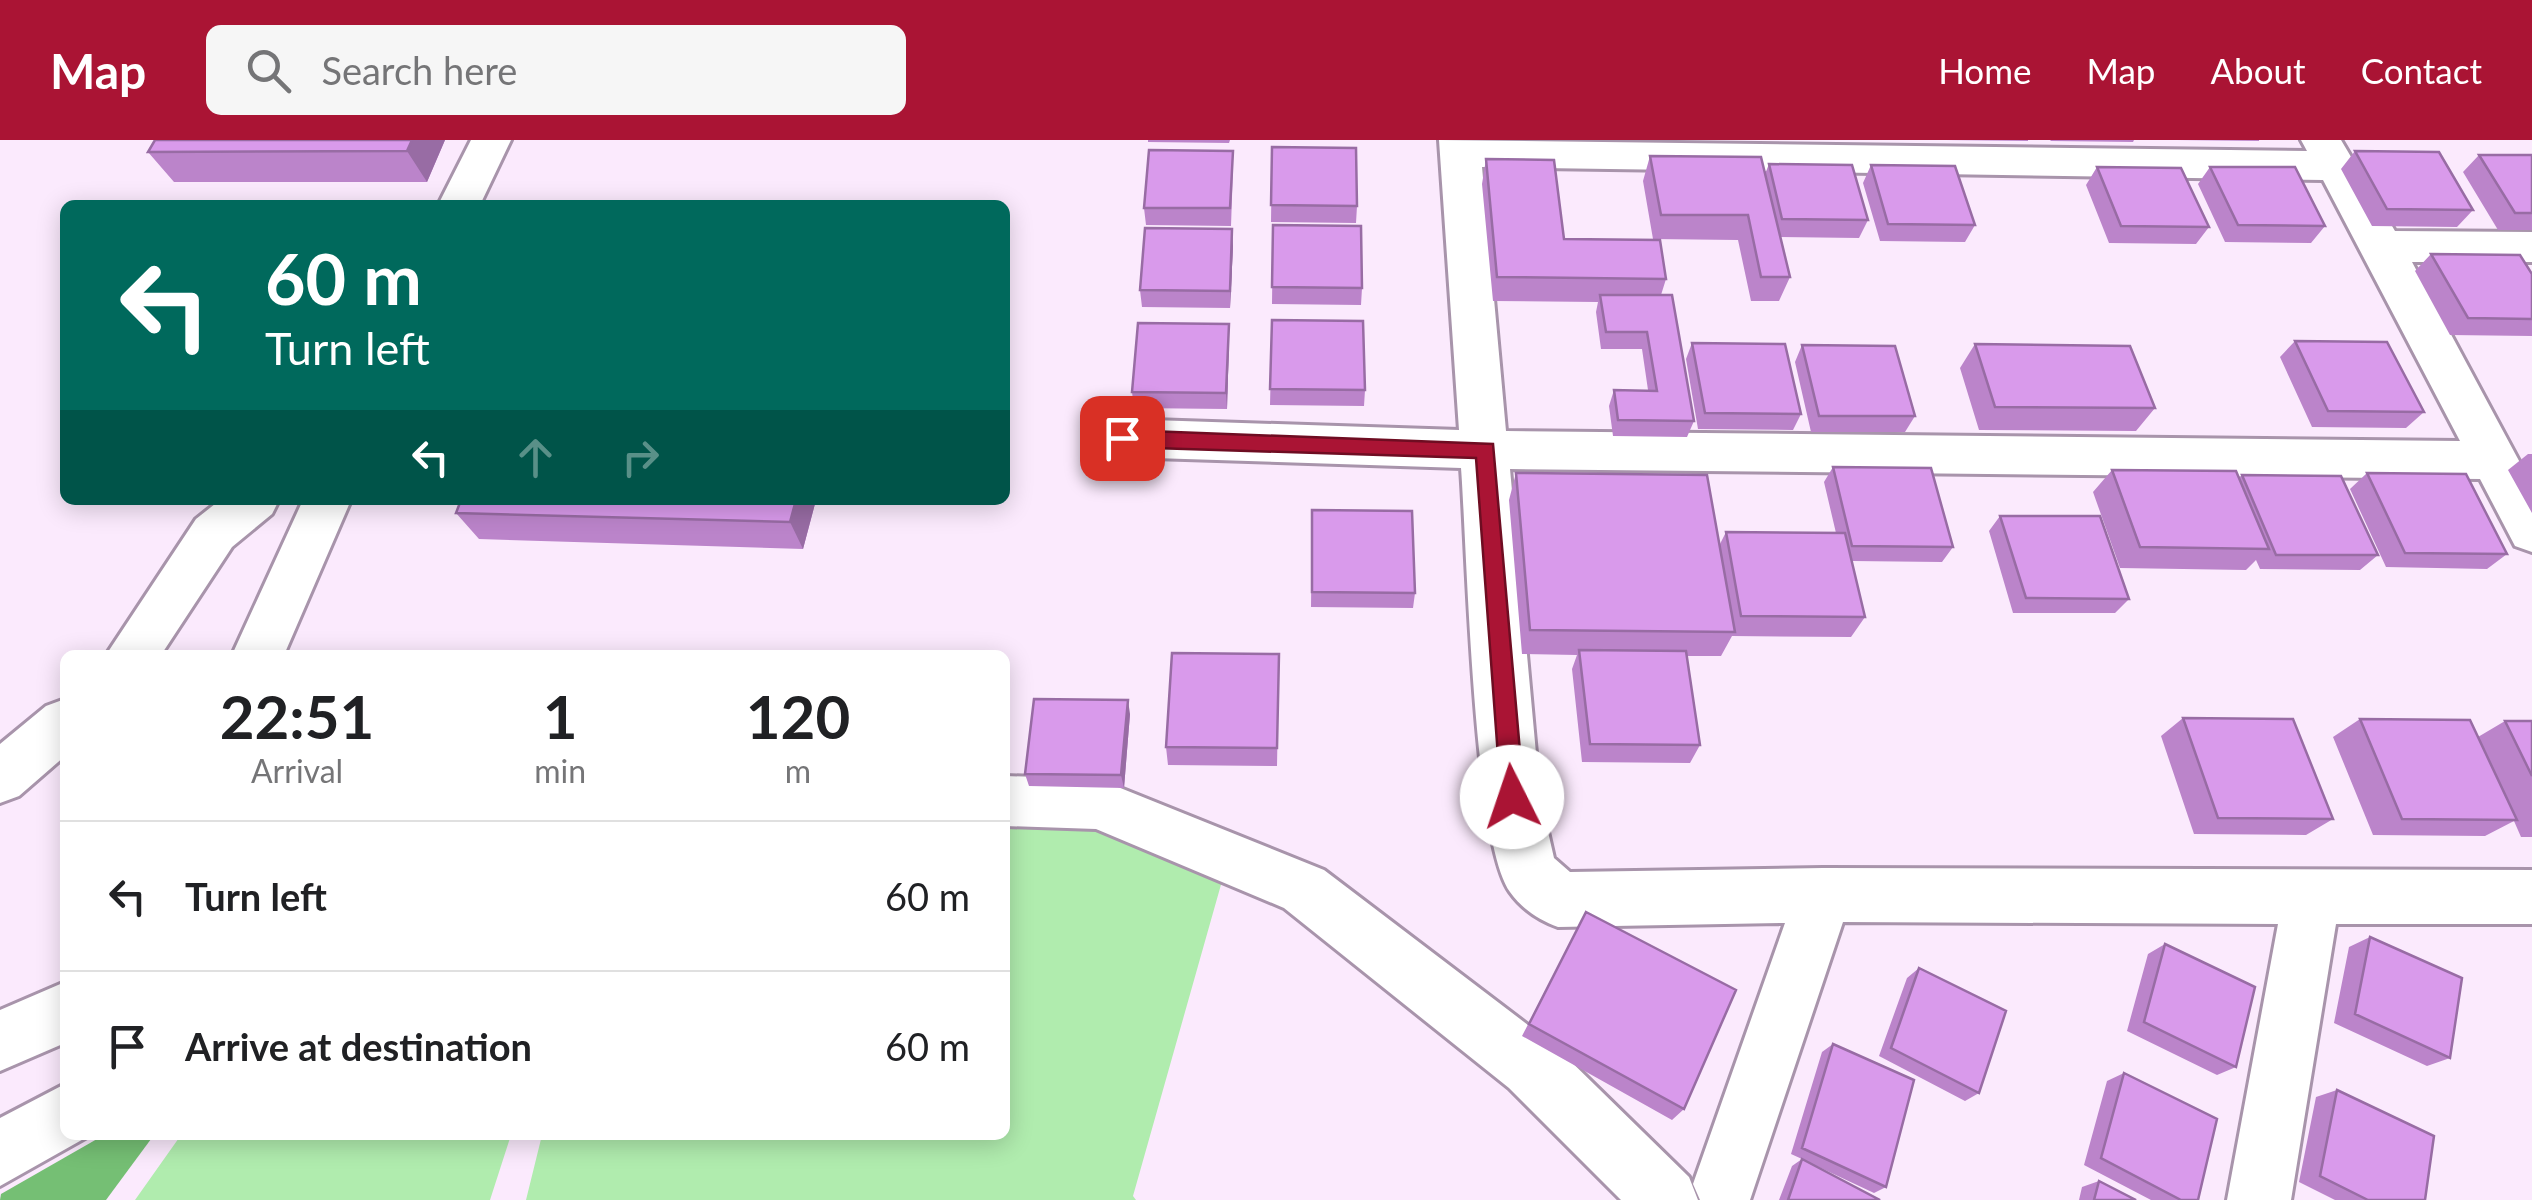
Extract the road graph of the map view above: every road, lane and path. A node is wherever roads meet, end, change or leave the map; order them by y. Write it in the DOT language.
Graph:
graph roads {
  1 [pos="491,140"];
  2 [pos="1459,147"];
  3 [pos="2328,153"];
  4 [pos="461,200"];
  5 [pos="2382,246"];
  6 [pos="2532,247"];
  7 [pos="1122,438"];
  8 [pos="1486,450"];
  9 [pos="2495,460"];
  10 [pos="249,505"];
  11 [pos="326,505"];
  12 [pos="2532,532"];
  13 [pos="135,650"];
  14 [pos="260,650"];
  15 [pos="60,727"];
  16 [pos="0,778"];
  17 [pos="1010,802"];
  18 [pos="1823,895"];
  19 [pos="2312,897"];
  20 [pos="2532,897"];
  21 [pos="60,1014"];
  22 [pos="0,1040"];
  23 [pos="60,1118"];
  24 [pos="0,1154"];
  25 [pos="1725,1184"];
  26 [pos="1666,1200"];
  27 [pos="2259,1200"];
  1 -- 4 [label="street"];
  2 -- 3 [label="street"];
  2 -- 8 [label="street"];
  3 -- 5 [label="street"];
  5 -- 6 [label="street"];
  5 -- 9 [label="street"];
  7 -- 8 [label="street"];
  8 -- 9 [label="street"];
  8 -- 18 [label="street"];
  9 -- 12 [label="street"];
  10 -- 13 [label="street"];
  11 -- 14 [label="street"];
  15 -- 16 [label="street"];
  17 -- 26 [label="street"];
  18 -- 19 [label="street"];
  18 -- 25 [label="street"];
  19 -- 20 [label="street"];
  19 -- 27 [label="street"];
  21 -- 22 [label="street"];
  23 -- 24 [label="street"];
}
